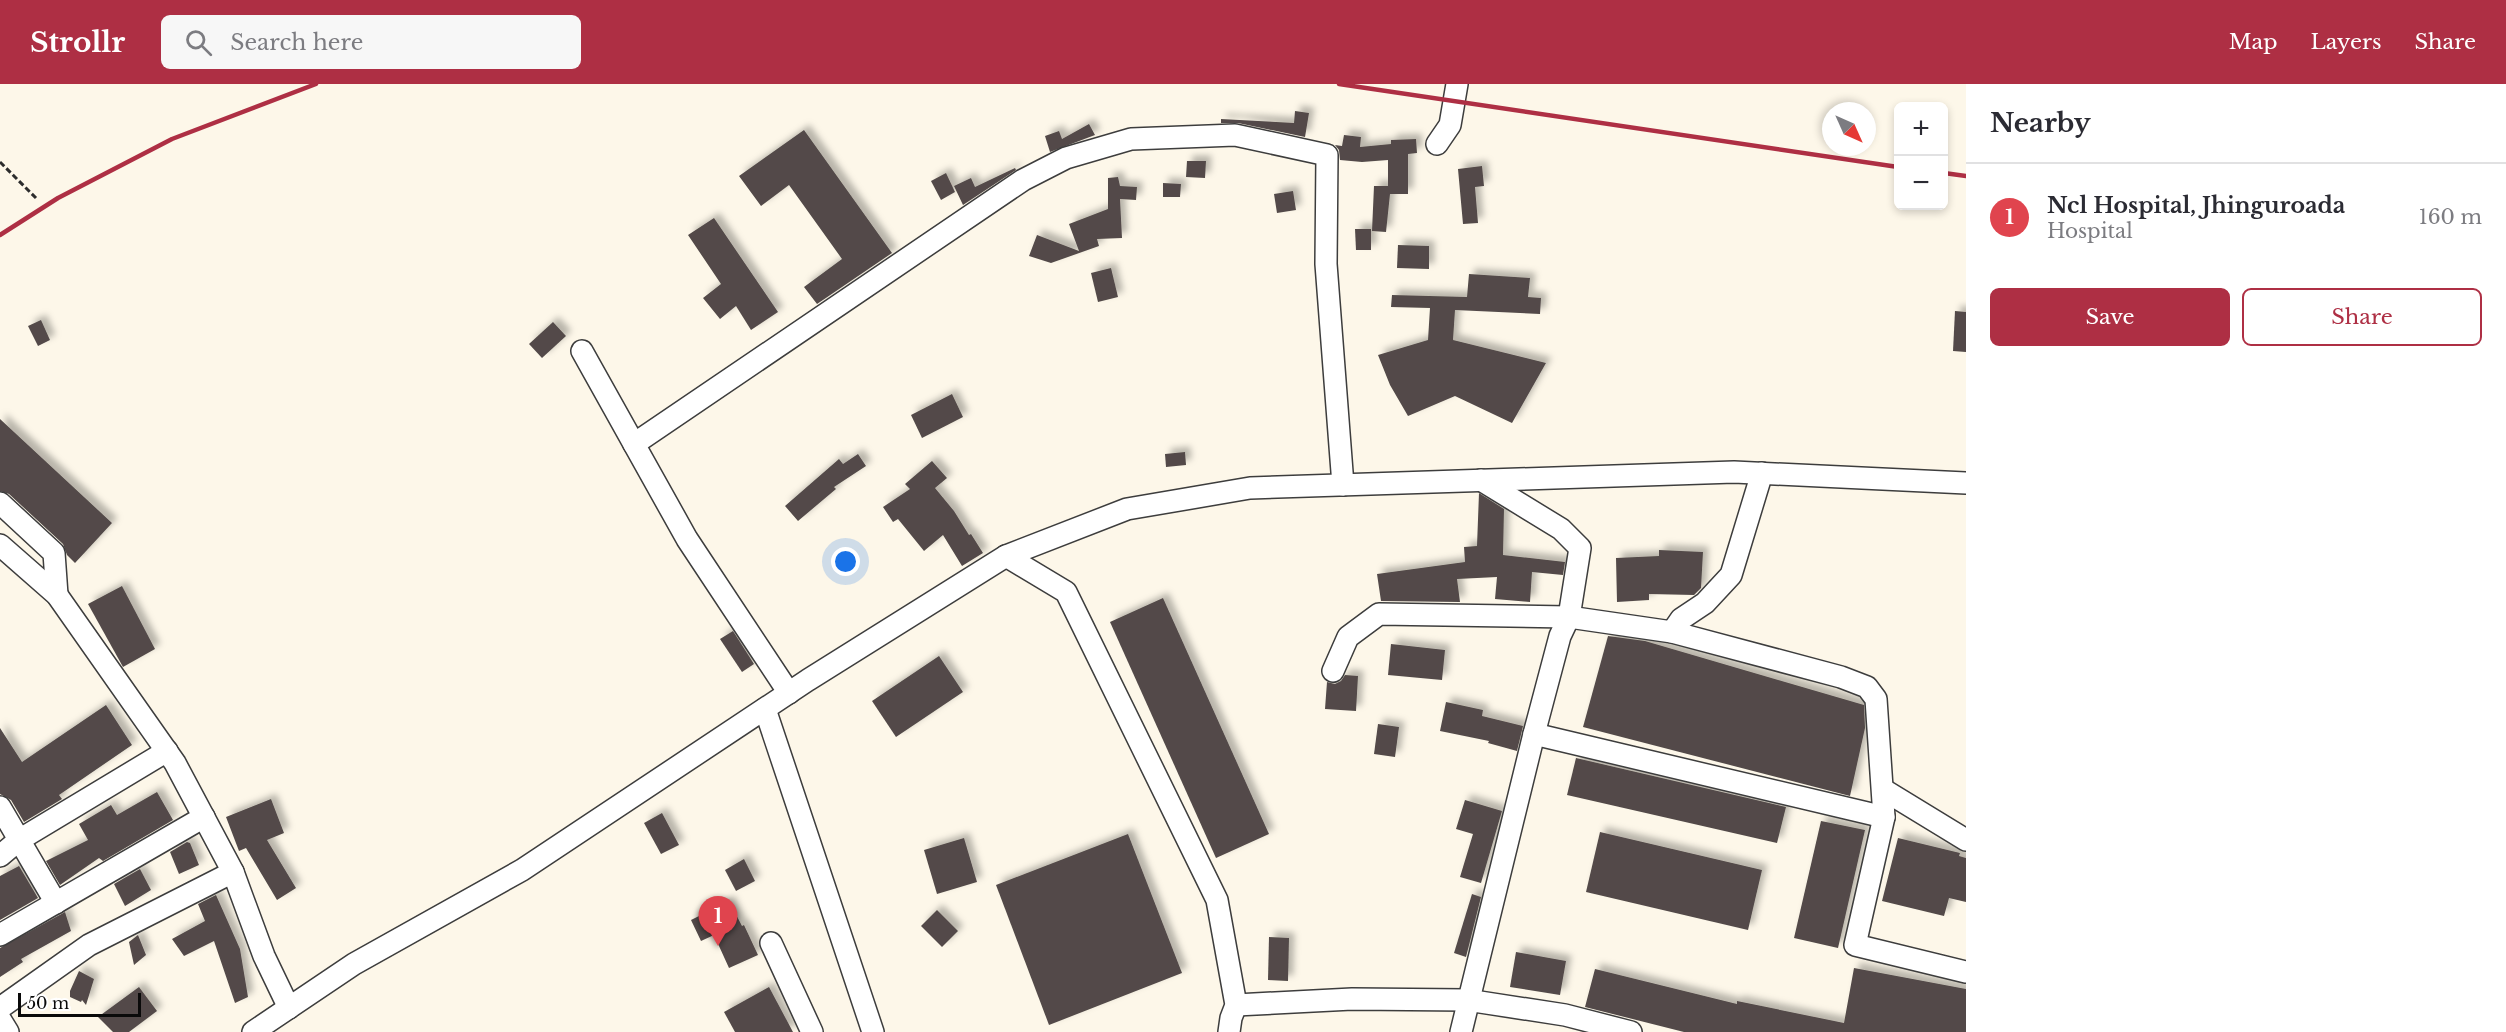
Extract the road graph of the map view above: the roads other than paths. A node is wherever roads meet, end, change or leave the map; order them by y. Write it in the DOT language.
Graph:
graph roads {
  1 [pos="1457,84"];
  2 [pos="1437,144"];
  3 [pos="582,351"];
  4 [pos="634,444"];
  5 [pos="1762,473"];
  6 [pos="1481,480"];
  7 [pos="1966,483"];
  8 [pos="1343,485"];
  9 [pos="0,503"];
  10 [pos="0,545"];
  11 [pos="1006,556"];
  12 [pos="57,595"];
  13 [pos="1569,618"];
  14 [pos="1672,633"];
  15 [pos="1333,671"];
  16 [pos="789,693"];
  17 [pos="765,709"];
  18 [pos="1534,734"];
  19 [pos="167,751"];
  20 [pos="1884,790"];
  21 [pos="0,807"];
  22 [pos="1884,817"];
  23 [pos="204,818"];
  24 [pos="19,840"];
  25 [pos="1966,840"];
  26 [pos="0,856"];
  27 [pos="233,872"];
  28 [pos="56,903"];
  29 [pos="0,935"];
  30 [pos="771,943"];
  31 [pos="1966,972"];
  32 [pos="1467,1000"];
  33 [pos="1236,1005"];
  34 [pos="0,1008"];
  35 [pos="289,1008"];
  36 [pos="0,1018"];
  37 [pos="258,1030"];
  38 [pos="8,1032"];
  39 [pos="812,1032"];
  40 [pos="873,1032"];
  41 [pos="1229,1032"];
  42 [pos="1461,1032"];
  43 [pos="1631,1032"];
  1 -- 2 [label="street"];
  3 -- 4 [label="street"];
  4 -- 8 [label="street"];
  4 -- 16 [label="street"];
  5 -- 6 [label="street"];
  5 -- 7 [label="street"];
  5 -- 14 [label="street"];
  6 -- 8 [label="street"];
  6 -- 13 [label="street"];
  8 -- 11 [label="street"];
  9 -- 12 [label="street"];
  10 -- 12 [label="street"];
  11 -- 16 [label="street"];
  11 -- 33 [label="street"];
  12 -- 19 [label="street"];
  13 -- 14 [label="street"];
  13 -- 15 [label="street"];
  13 -- 18 [label="street"];
  14 -- 20 [label="street"];
  16 -- 17 [label="street"];
  17 -- 35 [label="street"];
  17 -- 40 [label="street"];
  18 -- 22 [label="street"];
  18 -- 32 [label="street"];
  19 -- 23 [label="street"];
  19 -- 24 [label="street"];
  20 -- 22 [label="street"];
  20 -- 25 [label="street"];
  21 -- 24 [label="street"];
  22 -- 31 [label="street"];
  23 -- 27 [label="street"];
  23 -- 28 [label="street"];
  24 -- 26 [label="street"];
  24 -- 28 [label="street"];
  27 -- 34 [label="street"];
  27 -- 35 [label="street"];
  28 -- 29 [label="street"];
  30 -- 39 [label="street"];
  32 -- 33 [label="street"];
  32 -- 42 [label="street"];
  32 -- 43 [label="street"];
  33 -- 41 [label="street"];
  35 -- 37 [label="street"];
  36 -- 38 [label="street"];
}
